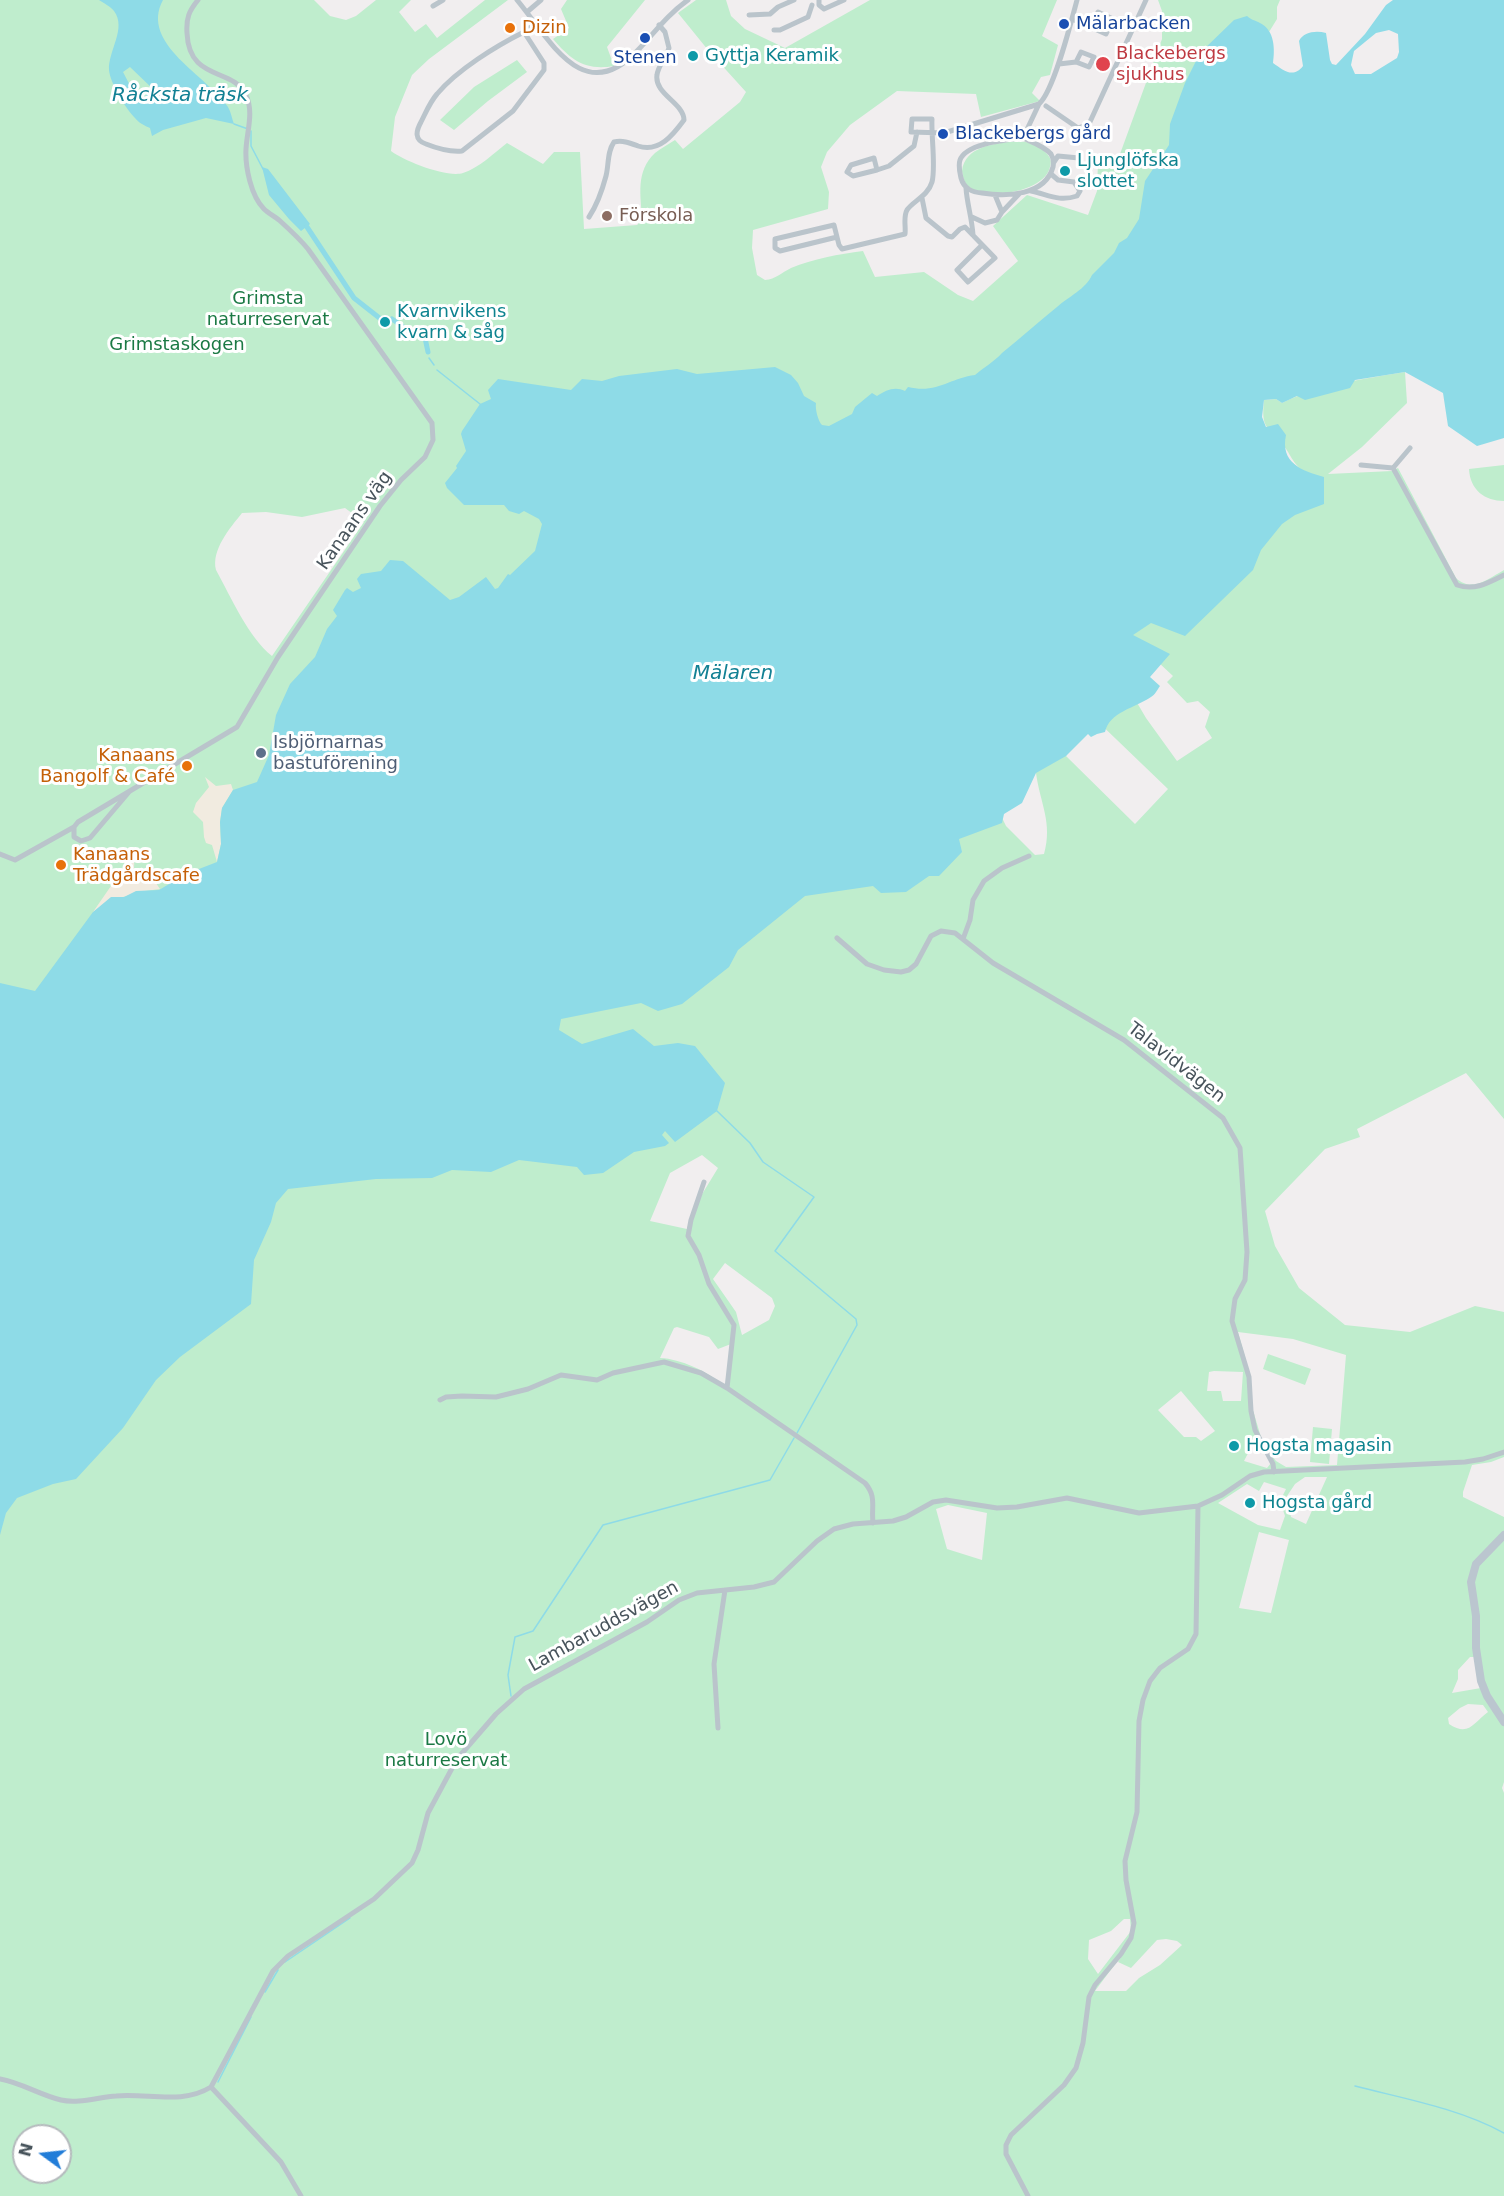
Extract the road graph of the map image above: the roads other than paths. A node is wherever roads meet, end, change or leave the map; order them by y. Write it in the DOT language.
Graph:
graph roads {
  1 [pos="198,0"];
  2 [pos="443,0"];
  3 [pos="517,0"];
  4 [pos="542,0"];
  5 [pos="794,0"];
  6 [pos="819,0"];
  7 [pos="844,0"];
  8 [pos="1077,0"];
  9 [pos="1146,0"];
  10 [pos="685,2"];
  11 [pos="812,4"];
  12 [pos="432,6"];
  13 [pos="527,12"];
  14 [pos="749,15"];
  15 [pos="1072,19"];
  16 [pos="535,24"];
  17 [pos="659,25"];
  18 [pos="1091,27"];
  19 [pos="774,30"];
  20 [pos="524,32"];
  21 [pos="1076,62"];
  22 [pos="1059,64"];
  23 [pos="1042,105"];
  24 [pos="917,132"];
  25 [pos="931,132"];
  26 [pos="1023,138"];
  27 [pos="1079,158"];
  28 [pos="1054,162"];
  29 [pos="877,170"];
  30 [pos="1051,174"];
  31 [pos="966,188"];
  32 [pos="1031,190"];
  33 [pos="1021,193"];
  34 [pos="995,195"];
  35 [pos="922,198"];
  36 [pos="1002,212"];
  37 [pos="589,217"];
  38 [pos="972,217"];
  39 [pos="973,235"];
  40 [pos="837,237"];
  41 [pos="982,245"];
  42 [pos="1410,448"];
  43 [pos="1361,465"];
  44 [pos="1393,468"];
  45 [pos="1504,574"];
  46 [pos="129,792"];
  47 [pos="74,826"];
  48 [pos="0,854"];
  49 [pos="1029,856"];
  50 [pos="837,938"];
  51 [pos="963,939"];
  52 [pos="704,1182"];
  53 [pos="727,1388"];
  54 [pos="440,1400"];
  55 [pos="1504,1452"];
  56 [pos="1274,1472"];
  57 [pos="1198,1506"];
  58 [pos="873,1523"];
  59 [pos="1504,1535"];
  60 [pos="725,1590"];
  61 [pos="1504,1722"];
  62 [pos="718,1728"];
  63 [pos="0,2079"];
  64 [pos="211,2088"];
  65 [pos="301,2196"];
  66 [pos="1028,2196"];
  1 -- 46 [label="street, Kanaans väg"];
  2 -- 12 [label="street"];
  3 -- 13 [label="street"];
  4 -- 13 [label="street"];
  5 -- 14 [label="street"];
  6 -- 7 [label="street"];
  8 -- 15 [label="street"];
  9 -- 23 [label="street"];
  10 -- 17 [label="street"];
  11 -- 19 [label="street"];
  13 -- 16 [label="street"];
  15 -- 18 [label="street"];
  15 -- 22 [label="street"];
  16 -- 17 [label="street"];
  16 -- 20 [label="street"];
  17 -- 37 [label="street"];
  20 -- 20 [label="street"];
  21 -- 22 [label="street"];
  22 -- 23 [label="street"];
  23 -- 25 [label="street"];
  23 -- 26 [label="street"];
  24 -- 25 [label="street"];
  24 -- 25 [label="street"];
  24 -- 29 [label="street"];
  25 -- 35 [label="street"];
  26 -- 28 [label="street"];
  26 -- 31 [label="street"];
  27 -- 28 [label="street"];
  28 -- 30 [label="street"];
  29 -- 29 [label="street"];
  30 -- 32 [label="street"];
  30 -- 32 [label="street"];
  31 -- 34 [label="street"];
  31 -- 38 [label="street"];
  32 -- 33 [label="street"];
  33 -- 34 [label="street"];
  33 -- 36 [label="street"];
  34 -- 36 [label="street"];
  35 -- 39 [label="street"];
  35 -- 40 [label="street"];
  36 -- 38 [label="street"];
  38 -- 39 [label="street"];
  39 -- 41 [label="street"];
  40 -- 40 [label="street"];
  41 -- 41 [label="street"];
  42 -- 44 [label="street"];
  43 -- 44 [label="street"];
  44 -- 45 [label="street"];
  46 -- 47 [label="street, Kanaans väg"];
  46 -- 47 [label="street, Kanaans väg"];
  47 -- 48 [label="street"];
  49 -- 51 [label="street"];
  50 -- 51 [label="street, Talavidvägen"];
  51 -- 56 [label="street, Talavidvägen"];
  52 -- 53 [label="street"];
  53 -- 54 [label="street"];
  53 -- 58 [label="street"];
  55 -- 56 [label="street, Lambaruddsvägen"];
  56 -- 57 [label="street, Lambaruddsvägen"];
  57 -- 58 [label="street, Lambaruddsvägen"];
  57 -- 66 [label="street"];
  58 -- 60 [label="street, Lambaruddsvägen"];
  59 -- 61 [label="street"];
  60 -- 62 [label="street"];
  60 -- 64 [label="street, Lambaruddsvägen"];
  63 -- 64 [label="street"];
  64 -- 65 [label="street"];
}
